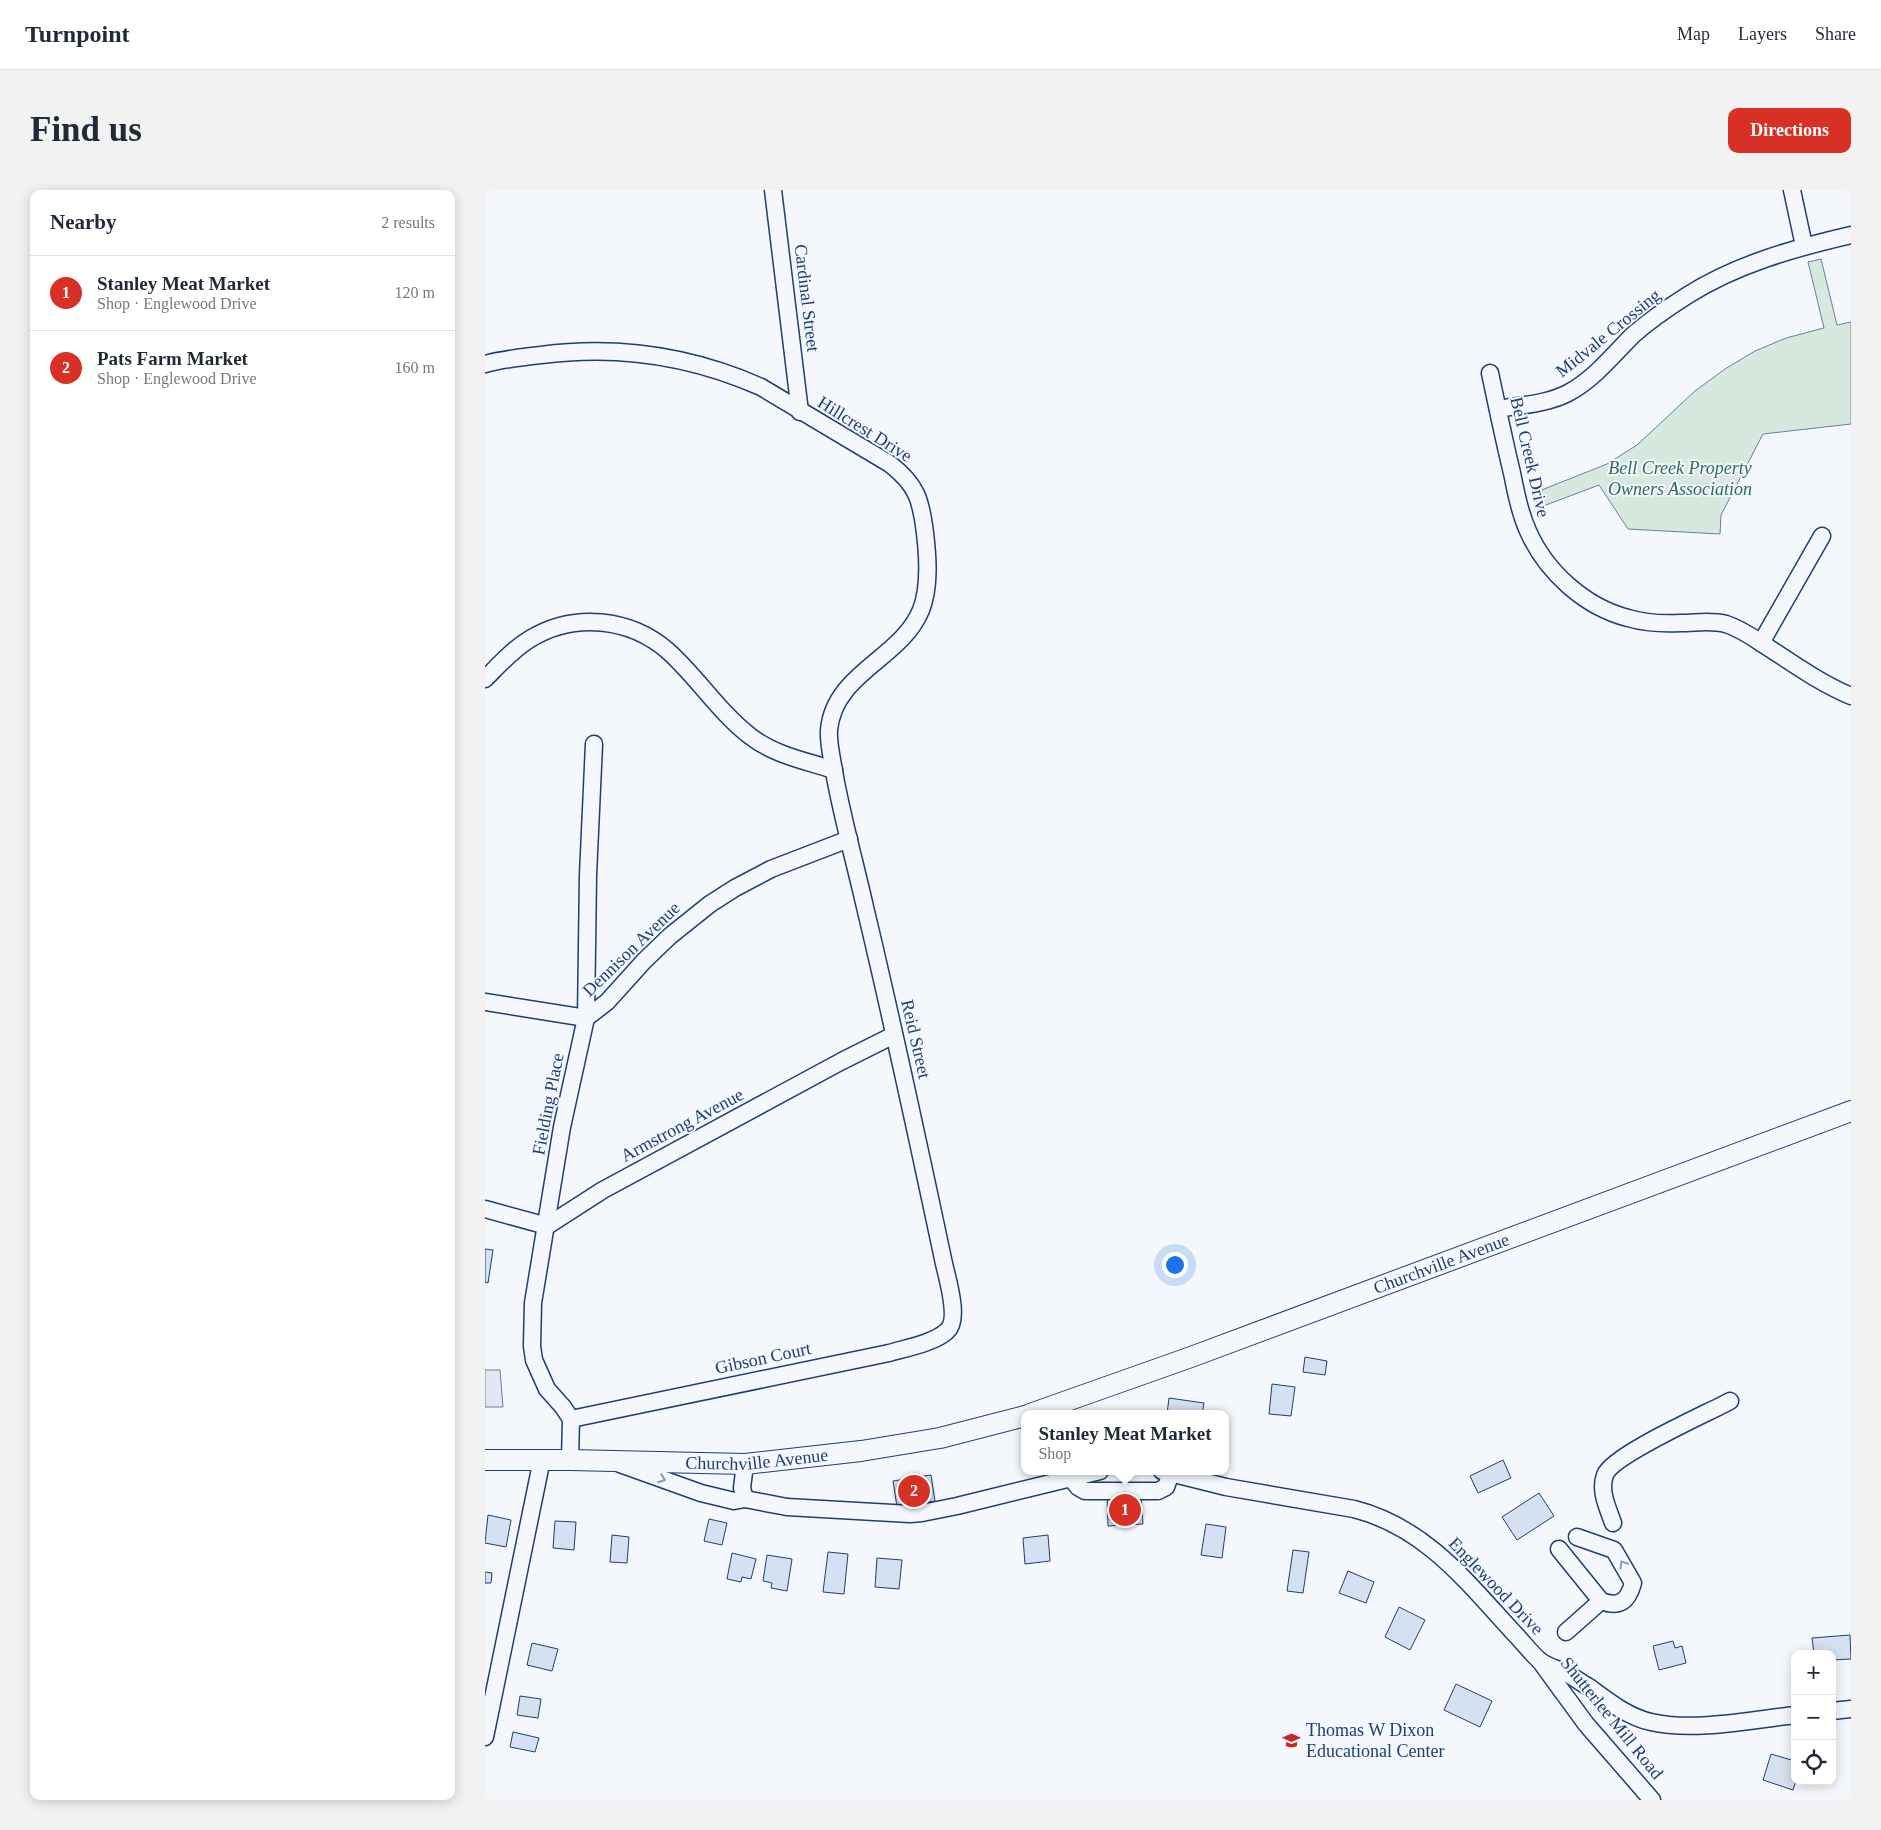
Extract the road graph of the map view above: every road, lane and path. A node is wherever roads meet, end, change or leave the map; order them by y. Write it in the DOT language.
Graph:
graph roads {
  1 [pos="773,190"];
  2 [pos="1792,190"];
  3 [pos="1851,235"];
  4 [pos="1805,246"];
  5 [pos="485,364"];
  6 [pos="1490,373"];
  7 [pos="1498,409"];
  8 [pos="801,412"];
  9 [pos="1822,536"];
  10 [pos="1761,643"];
  11 [pos="485,680"];
  12 [pos="1851,696"];
  13 [pos="594,744"];
  14 [pos="834,770"];
  15 [pos="849,839"];
  16 [pos="485,1002"];
  17 [pos="586,1018"];
  18 [pos="895,1035"];
  19 [pos="1851,1111"];
  20 [pos="485,1209"];
  21 [pos="547,1226"];
  22 [pos="953,1318"];
  23 [pos="1731,1401"];
  24 [pos="1041,1410"];
  25 [pos="1021,1417"];
  26 [pos="571,1419"];
  27 [pos="542,1459"];
  28 [pos="485,1460"];
  29 [pos="570,1460"];
  30 [pos="616,1462"];
  31 [pos="745,1464"];
  32 [pos="1083,1475"];
  33 [pos="1167,1475"];
  34 [pos="1179,1475"];
  35 [pos="1071,1478"];
  36 [pos="745,1499"];
  37 [pos="1613,1523"];
  38 [pos="1577,1538"];
  39 [pos="1559,1548"];
  40 [pos="1601,1601"];
  41 [pos="1566,1632"];
  42 [pos="1540,1661"];
  43 [pos="1851,1709"];
  44 [pos="1836,1711"];
  45 [pos="1791,1716"];
  46 [pos="485,1738"];
  47 [pos="1652,1800"];
  1 -- 8 [label="street, Cardinal Street"];
  2 -- 4 [label="street"];
  3 -- 4 [label="street, Midvale Crossing"];
  4 -- 7 [label="street, Midvale Crossing"];
  5 -- 8 [label="street, Hillcrest Drive"];
  6 -- 7 [label="street, Bell Creek Drive"];
  7 -- 10 [label="street, Bell Creek Drive"];
  8 -- 14 [label="street, Hillcrest Drive"];
  9 -- 10 [label="street"];
  10 -- 12 [label="street, Bell Creek Drive"];
  11 -- 14 [label="street"];
  13 -- 17 [label="street, Fielding Place"];
  14 -- 15 [label="street, Reid Street"];
  15 -- 17 [label="street, Dennison Avenue"];
  15 -- 18 [label="street, Reid Street"];
  16 -- 17 [label="street, Dennison Avenue"];
  17 -- 21 [label="street, Fielding Place"];
  18 -- 21 [label="street, Armstrong Avenue"];
  18 -- 22 [label="street, Reid Street"];
  19 -- 24 [label="main road, Churchville Avenue"];
  20 -- 21 [label="street"];
  21 -- 26 [label="street, Fielding Place"];
  22 -- 26 [label="street, Gibson Court"];
  23 -- 37 [label="street"];
  25 -- 31 [label="main road, Churchville Avenue"];
  26 -- 29 [label="street"];
  27 -- 28 [label="main road, Churchville Avenue"];
  27 -- 29 [label="main road, Churchville Avenue"];
  27 -- 46 [label="street"];
  29 -- 30 [label="main road, Churchville Avenue"];
  30 -- 31 [label="main road, Churchville Avenue"];
  30 -- 36 [label="street, one-way"];
  31 -- 36 [label="street"];
  32 -- 35 [label="street"];
  33 -- 35 [label="street"];
  34 -- 42 [label="street, Englewood Drive"];
  35 -- 36 [label="street"];
  40 -- 38 [label="street, one-way"];
  39 -- 40 [label="street"];
  40 -- 41 [label="street"];
  42 -- 45 [label="street, Englewood Drive"];
  42 -- 47 [label="street, Shutterlee Mill Road"];
  43 -- 44 [label="street"];
}
